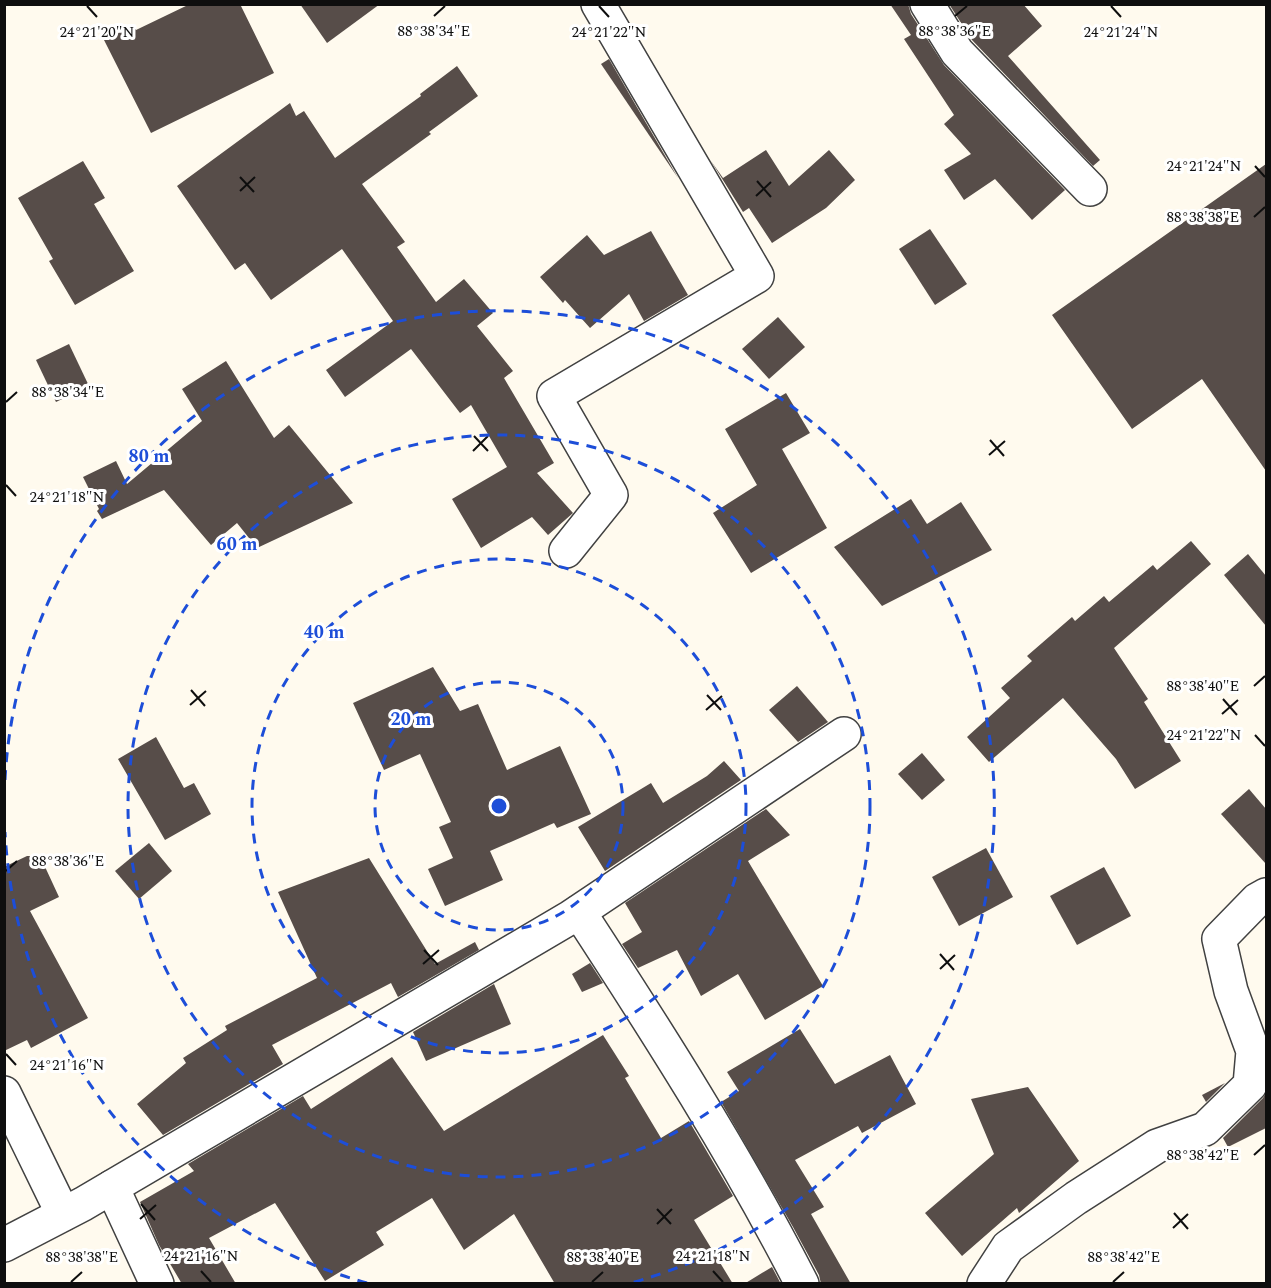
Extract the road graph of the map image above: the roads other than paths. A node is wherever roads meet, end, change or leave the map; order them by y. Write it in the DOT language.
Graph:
graph roads {
  1 [pos="598,4"];
  2 [pos="927,4"];
  3 [pos="1090,189"];
  4 [pos="566,551"];
  5 [pos="844,734"];
  6 [pos="1266,895"];
  7 [pos="579,912"];
  8 [pos="4,1093"];
  9 [pos="112,1186"];
  10 [pos="63,1214"];
  11 [pos="4,1245"];
  12 [pos="157,1284"];
  13 [pos="802,1284"];
  14 [pos="984,1284"];
  1 -- 4 [label="street"];
  2 -- 3 [label="street"];
  5 -- 7 [label="street"];
  6 -- 14 [label="street"];
  7 -- 9 [label="street"];
  7 -- 13 [label="street"];
  8 -- 10 [label="street"];
  9 -- 10 [label="street"];
  9 -- 12 [label="street"];
  10 -- 11 [label="street"];
}
